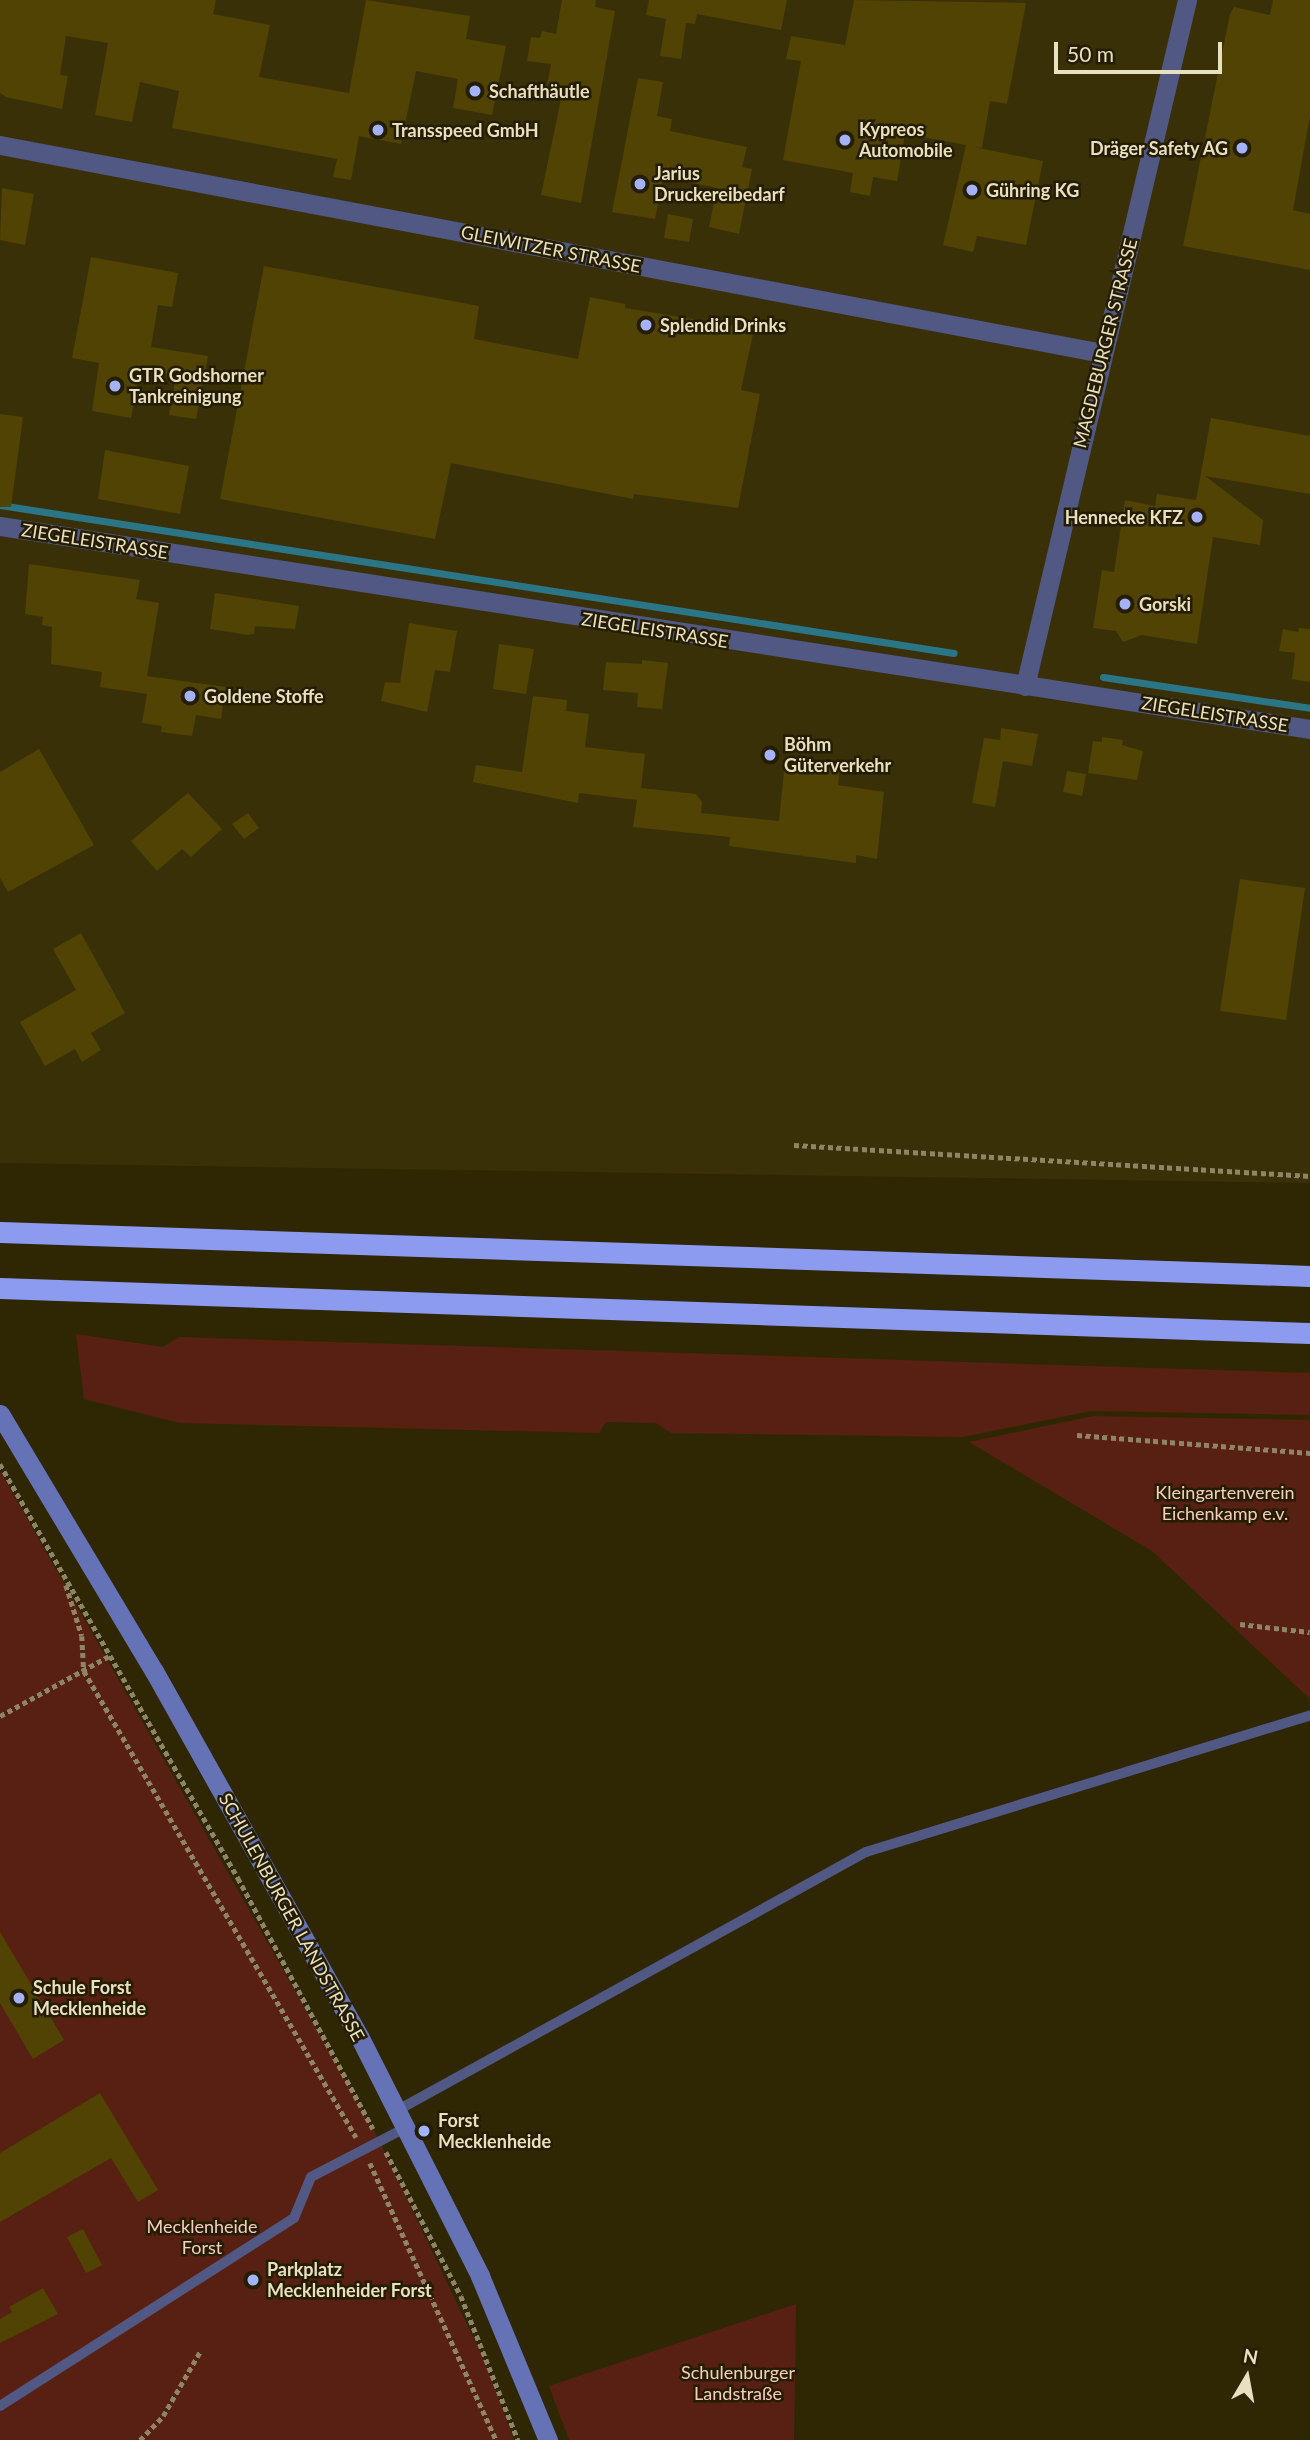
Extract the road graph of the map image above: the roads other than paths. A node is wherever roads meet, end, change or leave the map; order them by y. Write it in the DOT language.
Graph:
graph roads {
  1 [pos="1187,0"];
  2 [pos="0,145"];
  3 [pos="1102,353"];
  4 [pos="0,526"];
  5 [pos="1025,685"];
  6 [pos="1310,729"];
  7 [pos="0,1232"];
  8 [pos="1310,1276"];
  9 [pos="9,1289"];
  10 [pos="1310,1334"];
  11 [pos="0,1414"];
  12 [pos="1310,1715"];
  13 [pos="402,2118"];
  14 [pos="0,2406"];
  15 [pos="548,2440"];
  1 -- 3 [label="street, MAGDEBURGER STRASSE"];
  2 -- 3 [label="street, GLEIWITZER STRASSE"];
  3 -- 5 [label="street, MAGDEBURGER STRASSE"];
  4 -- 5 [label="street, ZIEGELEISTRASSE"];
  5 -- 6 [label="street, ZIEGELEISTRASSE"];
  7 -- 8 [label="highway"];
  9 -- 10 [label="highway"];
  11 -- 13 [label="main road, SCHULENBURGER LANDSTRASSE"];
  12 -- 13 [label="lane"];
  13 -- 14 [label="lane"];
  13 -- 15 [label="main road, SCHULENBURGER LANDSTRASSE"];
}
